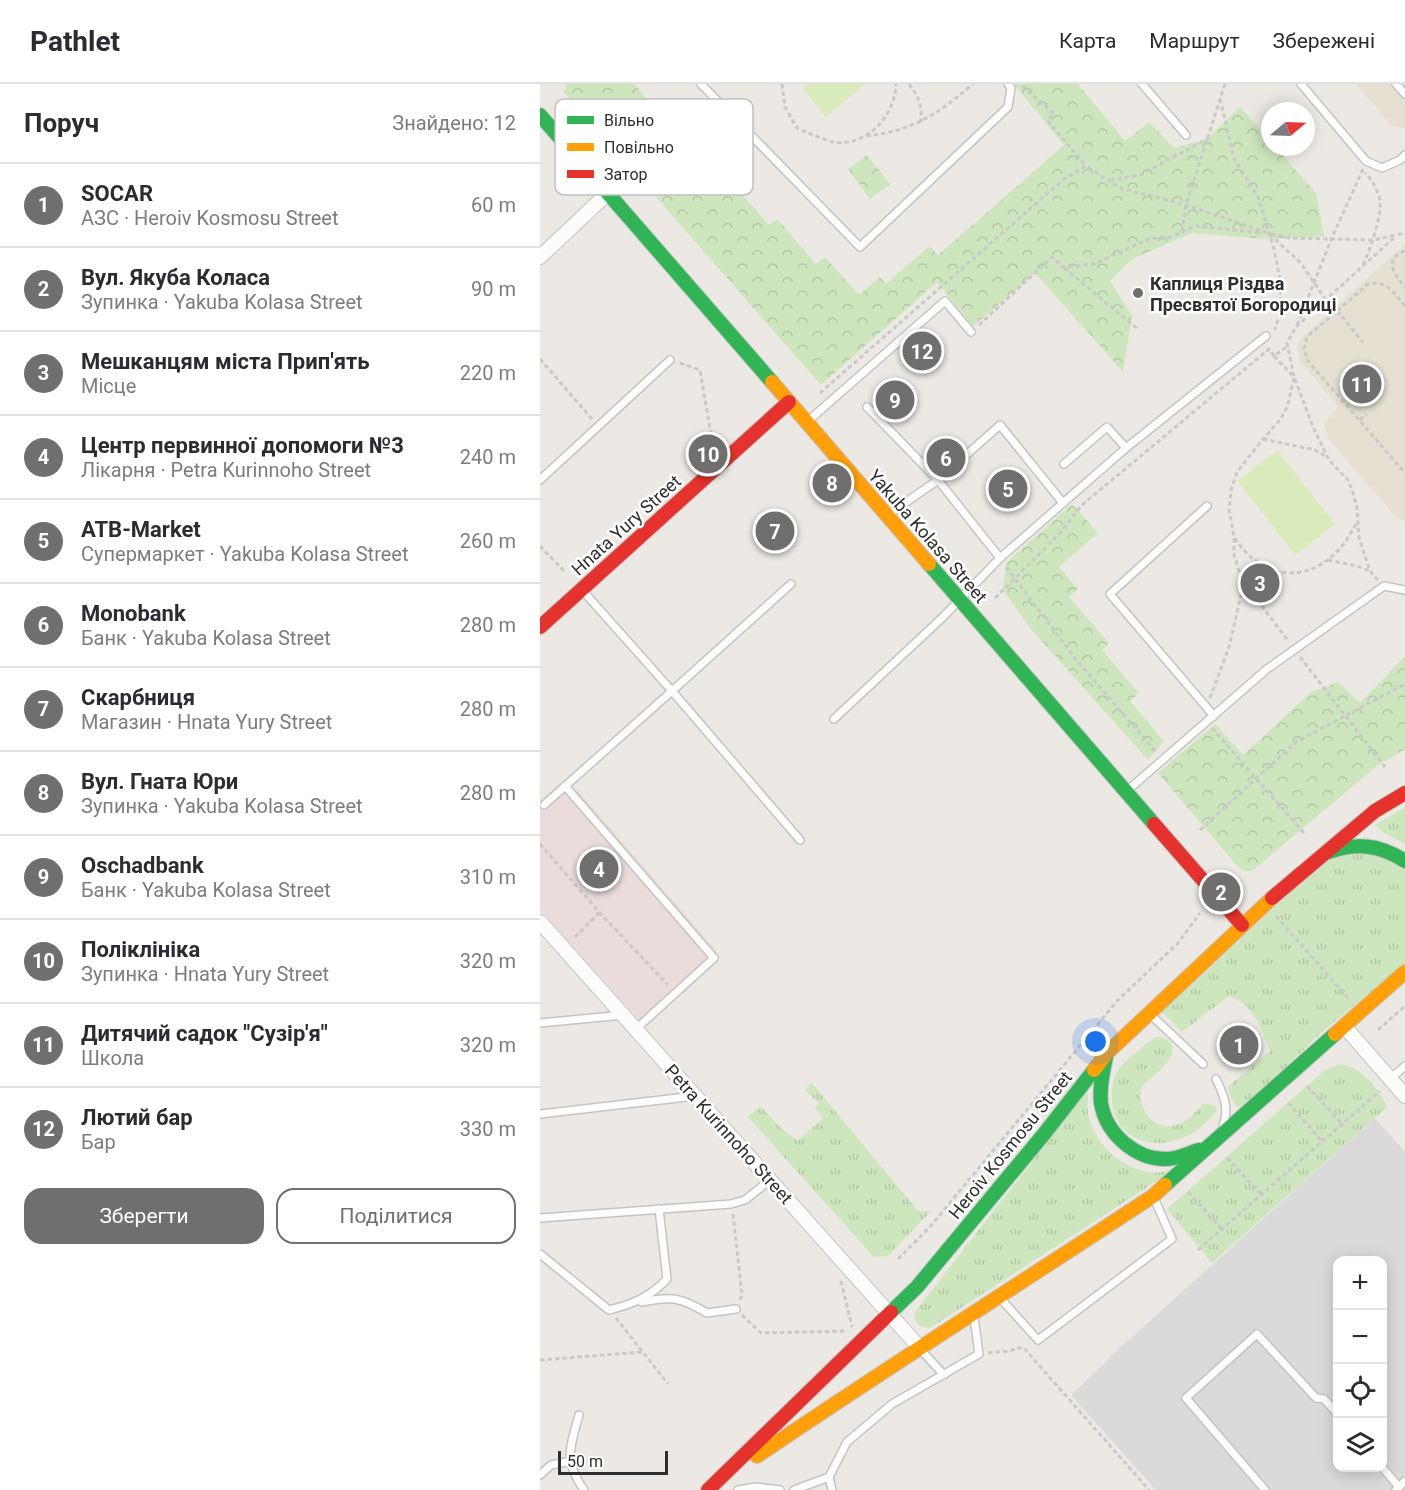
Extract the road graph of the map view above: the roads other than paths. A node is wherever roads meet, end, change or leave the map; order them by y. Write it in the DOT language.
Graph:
graph roads {
  1 [pos="701,84"];
  2 [pos="1008,84"];
  3 [pos="1142,84"];
  4 [pos="1301,84"];
  5 [pos="1396,84"];
  6 [pos="1405,94"];
  7 [pos="716,99"];
  8 [pos="541,119"];
  9 [pos="555,134"];
  10 [pos="1186,135"];
  11 [pos="753,137"];
  12 [pos="1405,155"];
  13 [pos="606,195"];
  14 [pos="610,195"];
  15 [pos="540,257"];
  16 [pos="971,332"];
  17 [pos="1266,336"];
  18 [pos="670,360"];
  19 [pos="789,402"];
  20 [pos="867,407"];
  21 [pos="806,422"];
  22 [pos="1126,448"];
  23 [pos="1064,464"];
  24 [pos="540,480"];
  25 [pos="939,480"];
  26 [pos="1064,503"];
  27 [pos="1207,506"];
  28 [pos="887,516"];
  29 [pos="1000,558"];
  30 [pos="791,584"];
  31 [pos="582,590"];
  32 [pos="1405,590"];
  33 [pos="960,600"];
  34 [pos="540,627"];
  35 [pos="672,691"];
  36 [pos="1214,716"];
  37 [pos="834,719"];
  38 [pos="565,786"];
  39 [pos="1126,792"];
  40 [pos="1405,793"];
  41 [pos="544,805"];
  42 [pos="800,840"];
  43 [pos="1324,854"];
  44 [pos="1405,861"];
  45 [pos="1242,925"];
  46 [pos="542,928"];
  47 [pos="1405,972"];
  48 [pos="1149,1013"];
  49 [pos="623,1015"];
  50 [pos="540,1023"];
  51 [pos="1344,1026"];
  52 [pos="636,1029"];
  53 [pos="1106,1054"];
  54 [pos="1203,1064"];
  55 [pos="1405,1066"];
  56 [pos="1216,1079"];
  57 [pos="1390,1079"];
  58 [pos="695,1096"];
  59 [pos="1405,1096"];
  60 [pos="540,1114"];
  61 [pos="1214,1143"];
  62 [pos="770,1180"];
  63 [pos="1153,1196"];
  64 [pos="659,1209"];
  65 [pos="540,1218"];
  66 [pos="540,1254"];
  67 [pos="999,1297"];
  68 [pos="634,1304"];
  69 [pos="736,1309"];
  70 [pos="974,1314"];
  71 [pos="890,1315"];
  72 [pos="919,1347"];
  73 [pos="944,1375"];
  74 [pos="1333,1409"];
  75 [pos="579,1415"];
  76 [pos="571,1461"];
  77 [pos="1387,1471"];
  78 [pos="540,1475"];
  79 [pos="829,1477"];
  80 [pos="1400,1486"];
  81 [pos="710,1489"];
  82 [pos="584,1490"];
  83 [pos="738,1490"];
  84 [pos="780,1490"];
  85 [pos="794,1490"];
  86 [pos="832,1490"];
  87 [pos="1265,1490"];
  1 -- 7 [label="lane"];
  2 -- 11 [label="lane"];
  3 -- 10 [label="lane"];
  4 -- 12 [label="lane"];
  5 -- 6 [label="lane"];
  8 -- 9 [label="main road, Yakuba Kolasa Street"];
  13 -- 15 [label="street"];
  14 -- 19 [label="main road, Yakuba Kolasa Street"];
  16 -- 21 [label="lane"];
  17 -- 22 [label="lane"];
  18 -- 24 [label="lane"];
  19 -- 21 [label="main road, Yakuba Kolasa Street"];
  19 -- 31 [label="main road, Hnata Yury Street"];
  20 -- 25 [label="lane"];
  21 -- 28 [label="main road, Yakuba Kolasa Street"];
  22 -- 23 [label="lane"];
  22 -- 26 [label="lane"];
  25 -- 26 [label="lane"];
  25 -- 28 [label="lane"];
  25 -- 29 [label="lane"];
  26 -- 29 [label="lane"];
  27 -- 36 [label="lane"];
  28 -- 33 [label="main road, Yakuba Kolasa Street"];
  29 -- 33 [label="lane"];
  30 -- 35 [label="lane"];
  31 -- 34 [label="main road, Hnata Yury Street"];
  31 -- 35 [label="lane"];
  32 -- 36 [label="lane"];
  33 -- 37 [label="lane"];
  33 -- 39 [label="main road, Yakuba Kolasa Street"];
  35 -- 38 [label="lane"];
  35 -- 42 [label="lane"];
  36 -- 39 [label="lane"];
  38 -- 41 [label="lane"];
  38 -- 52 [label="lane"];
  39 -- 45 [label="main road, Yakuba Kolasa Street"];
  40 -- 43 [label="main road, Heroiv Kosmosu Street"];
  43 -- 44 [label="main road"];
  43 -- 45 [label="main road, Heroiv Kosmosu Street"];
  45 -- 48 [label="main road, Heroiv Kosmosu Street"];
  46 -- 49 [label="street, Petra Kurinnoho Street"];
  47 -- 51 [label="main road, Heroiv Kosmosu Street"];
  48 -- 53 [label="main road, Heroiv Kosmosu Street"];
  48 -- 54 [label="lane"];
  49 -- 50 [label="lane"];
  49 -- 52 [label="street, Petra Kurinnoho Street"];
  51 -- 57 [label="street"];
  51 -- 61 [label="main road, Heroiv Kosmosu Street"];
  52 -- 58 [label="street, Petra Kurinnoho Street"];
  53 -- 61 [label="main road"];
  53 -- 71 [label="main road, Heroiv Kosmosu Street"];
  55 -- 57 [label="lane"];
  56 -- 61 [label="lane"];
  57 -- 59 [label="street"];
  58 -- 60 [label="lane"];
  58 -- 62 [label="street, Petra Kurinnoho Street"];
  61 -- 63 [label="main road, Heroiv Kosmosu Street"];
  62 -- 64 [label="lane"];
  62 -- 71 [label="street, Petra Kurinnoho Street"];
  63 -- 67 [label="main road, Heroiv Kosmosu Street"];
  63 -- 67 [label="lane"];
  64 -- 65 [label="lane"];
  64 -- 68 [label="lane"];
  66 -- 68 [label="lane"];
  67 -- 70 [label="main road, Heroiv Kosmosu Street"];
  68 -- 69 [label="lane"];
  70 -- 72 [label="main road, Heroiv Kosmosu Street"];
  70 -- 73 [label="lane"];
  71 -- 72 [label="street, Petra Kurinnoho Street"];
  71 -- 81 [label="main road, Heroiv Kosmosu Street"];
  72 -- 73 [label="lane"];
  72 -- 81 [label="main road, Heroiv Kosmosu Street"];
  73 -- 79 [label="lane"];
  74 -- 87 [label="lane"];
  75 -- 76 [label="lane"];
  76 -- 78 [label="lane"];
  76 -- 82 [label="lane"];
  77 -- 80 [label="lane"];
  79 -- 85 [label="lane"];
  79 -- 86 [label="lane"];
  83 -- 84 [label="lane"];
}
